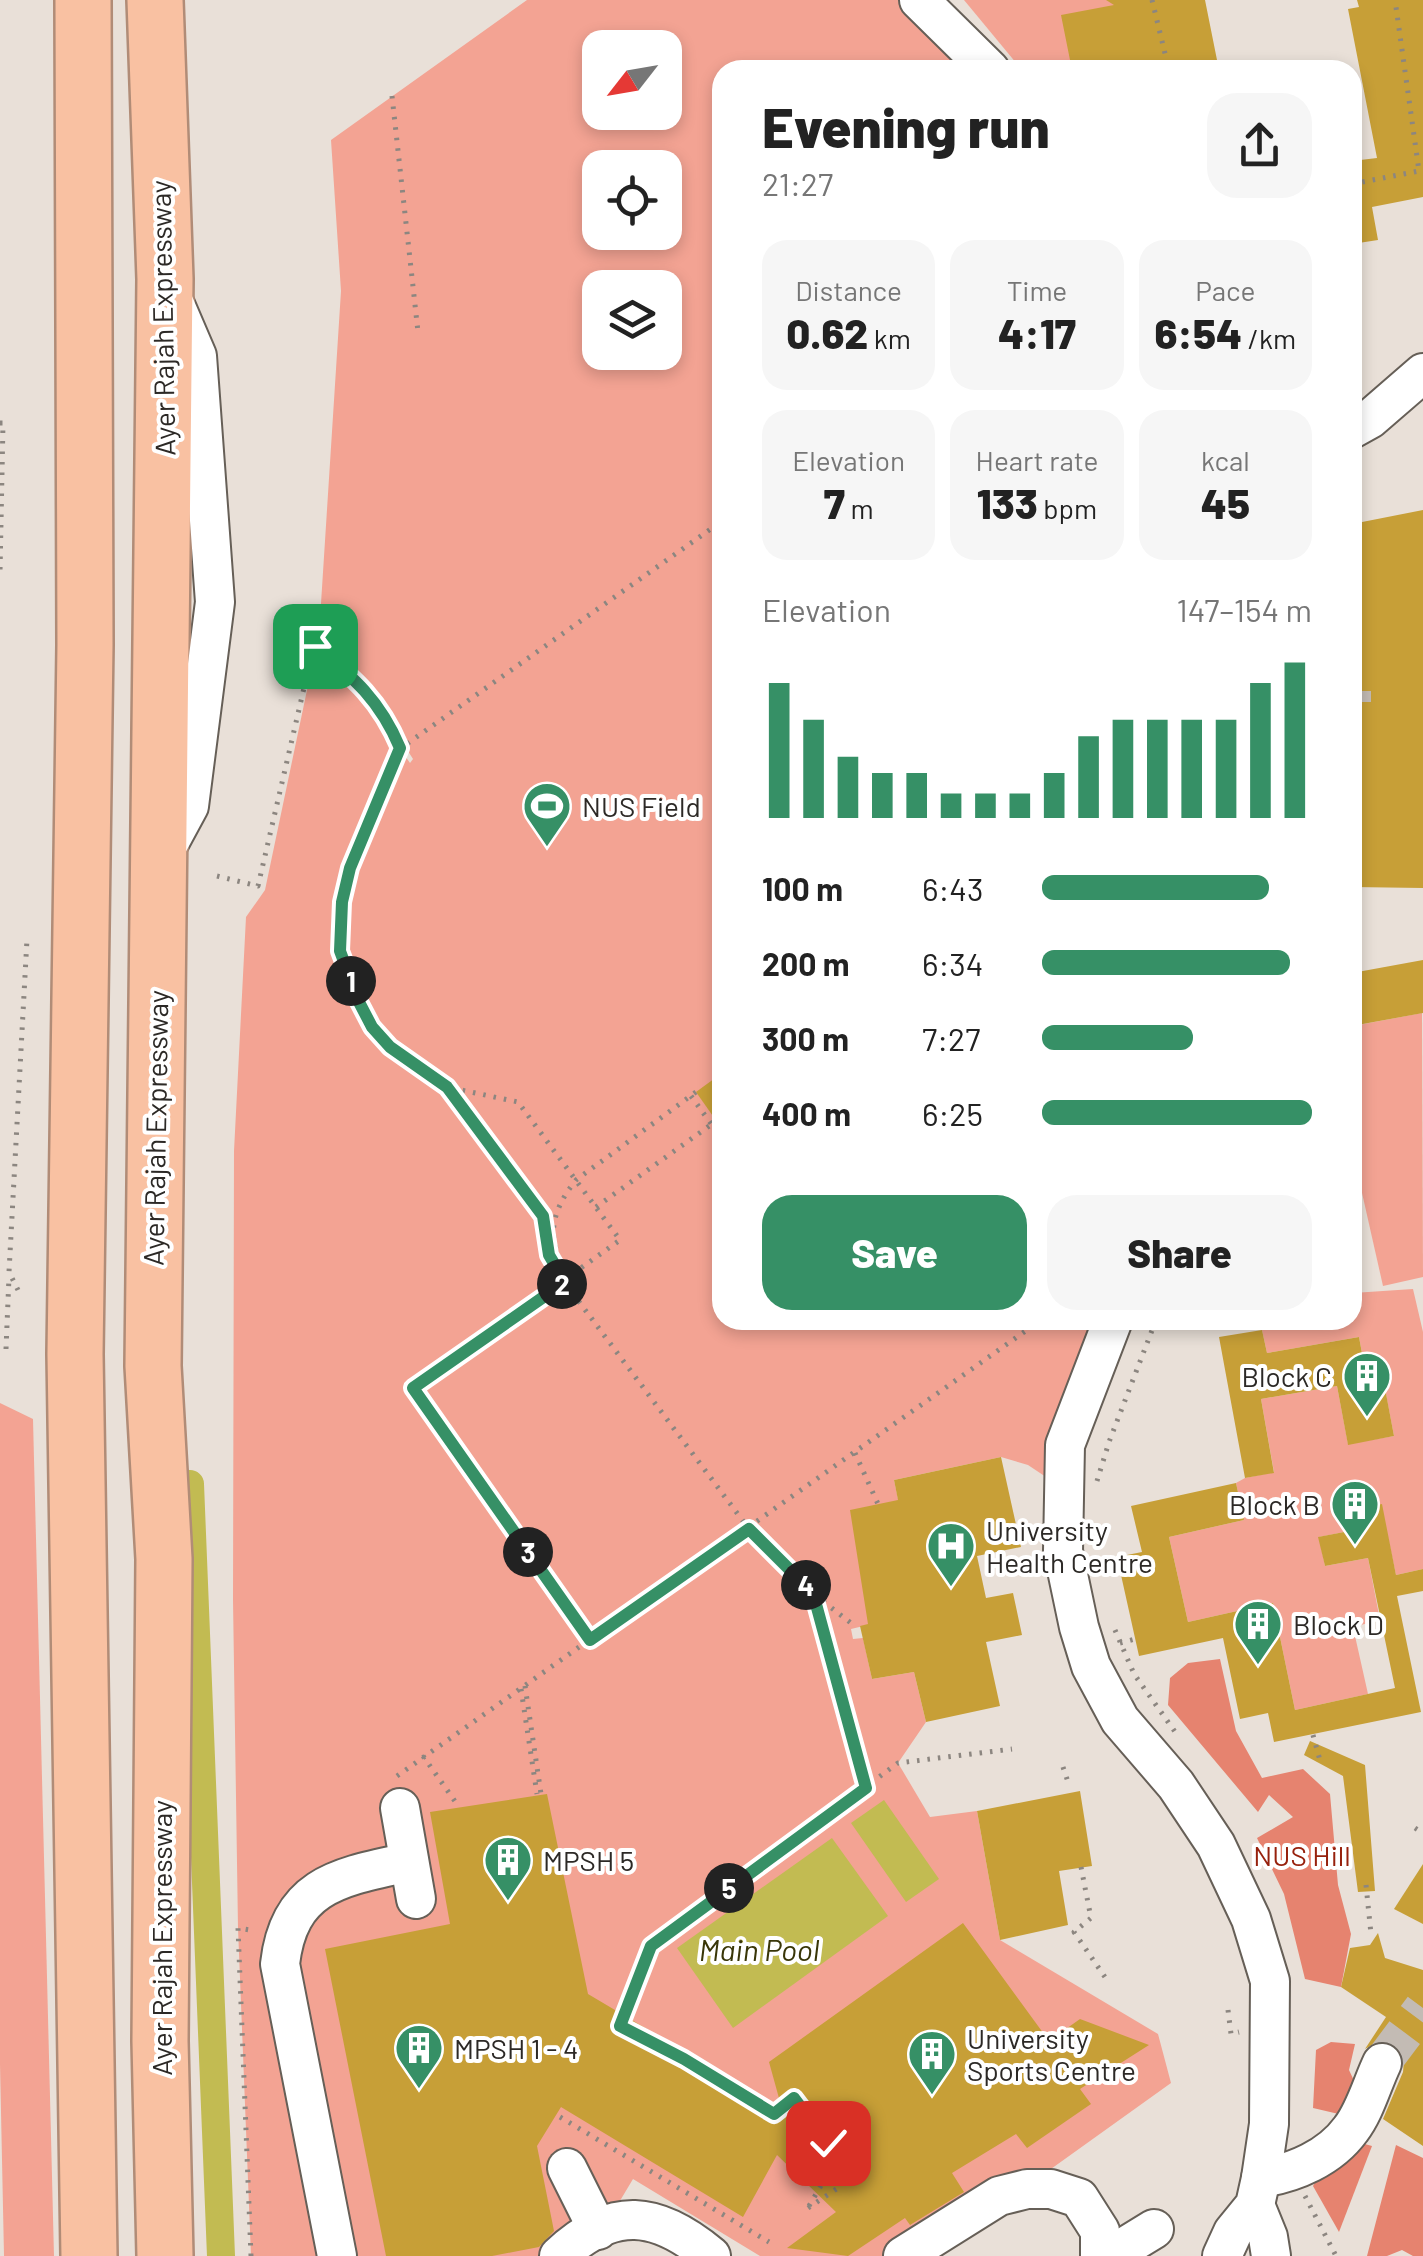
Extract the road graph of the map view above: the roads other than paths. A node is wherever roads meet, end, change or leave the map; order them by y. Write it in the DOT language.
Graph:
graph roads {
  1 [pos="83,0"];
  2 [pos="155,0"];
  3 [pos="919,0"];
  4 [pos="980,60"];
  5 [pos="1423,373"];
  6 [pos="1362,423"];
  7 [pos="1109,1330"];
  8 [pos="400,1808"];
  9 [pos="1382,2063"];
  10 [pos="567,2168"];
  11 [pos="1258,2191"];
  12 [pos="1154,2229"];
  13 [pos="598,2230"];
  14 [pos="690,2250"];
  15 [pos="89,2256"];
  16 [pos="165,2256"];
  17 [pos="337,2256"];
  18 [pos="559,2256"];
  19 [pos="904,2256"];
  20 [pos="1100,2256"];
  21 [pos="1110,2256"];
  22 [pos="1222,2256"];
  23 [pos="1271,2256"];
  1 -- 15 [label="highway"];
  2 -- 16 [label="highway, Ayer Rajah Expressway"];
  3 -- 4 [label="street"];
  5 -- 6 [label="street"];
  7 -- 11 [label="street"];
  8 -- 17 [label="street"];
  9 -- 11 [label="street"];
  10 -- 13 [label="street"];
  11 -- 22 [label="street"];
  11 -- 23 [label="street"];
  12 -- 21 [label="street"];
  13 -- 14 [label="street"];
  13 -- 18 [label="street"];
  19 -- 20 [label="street"];
}
